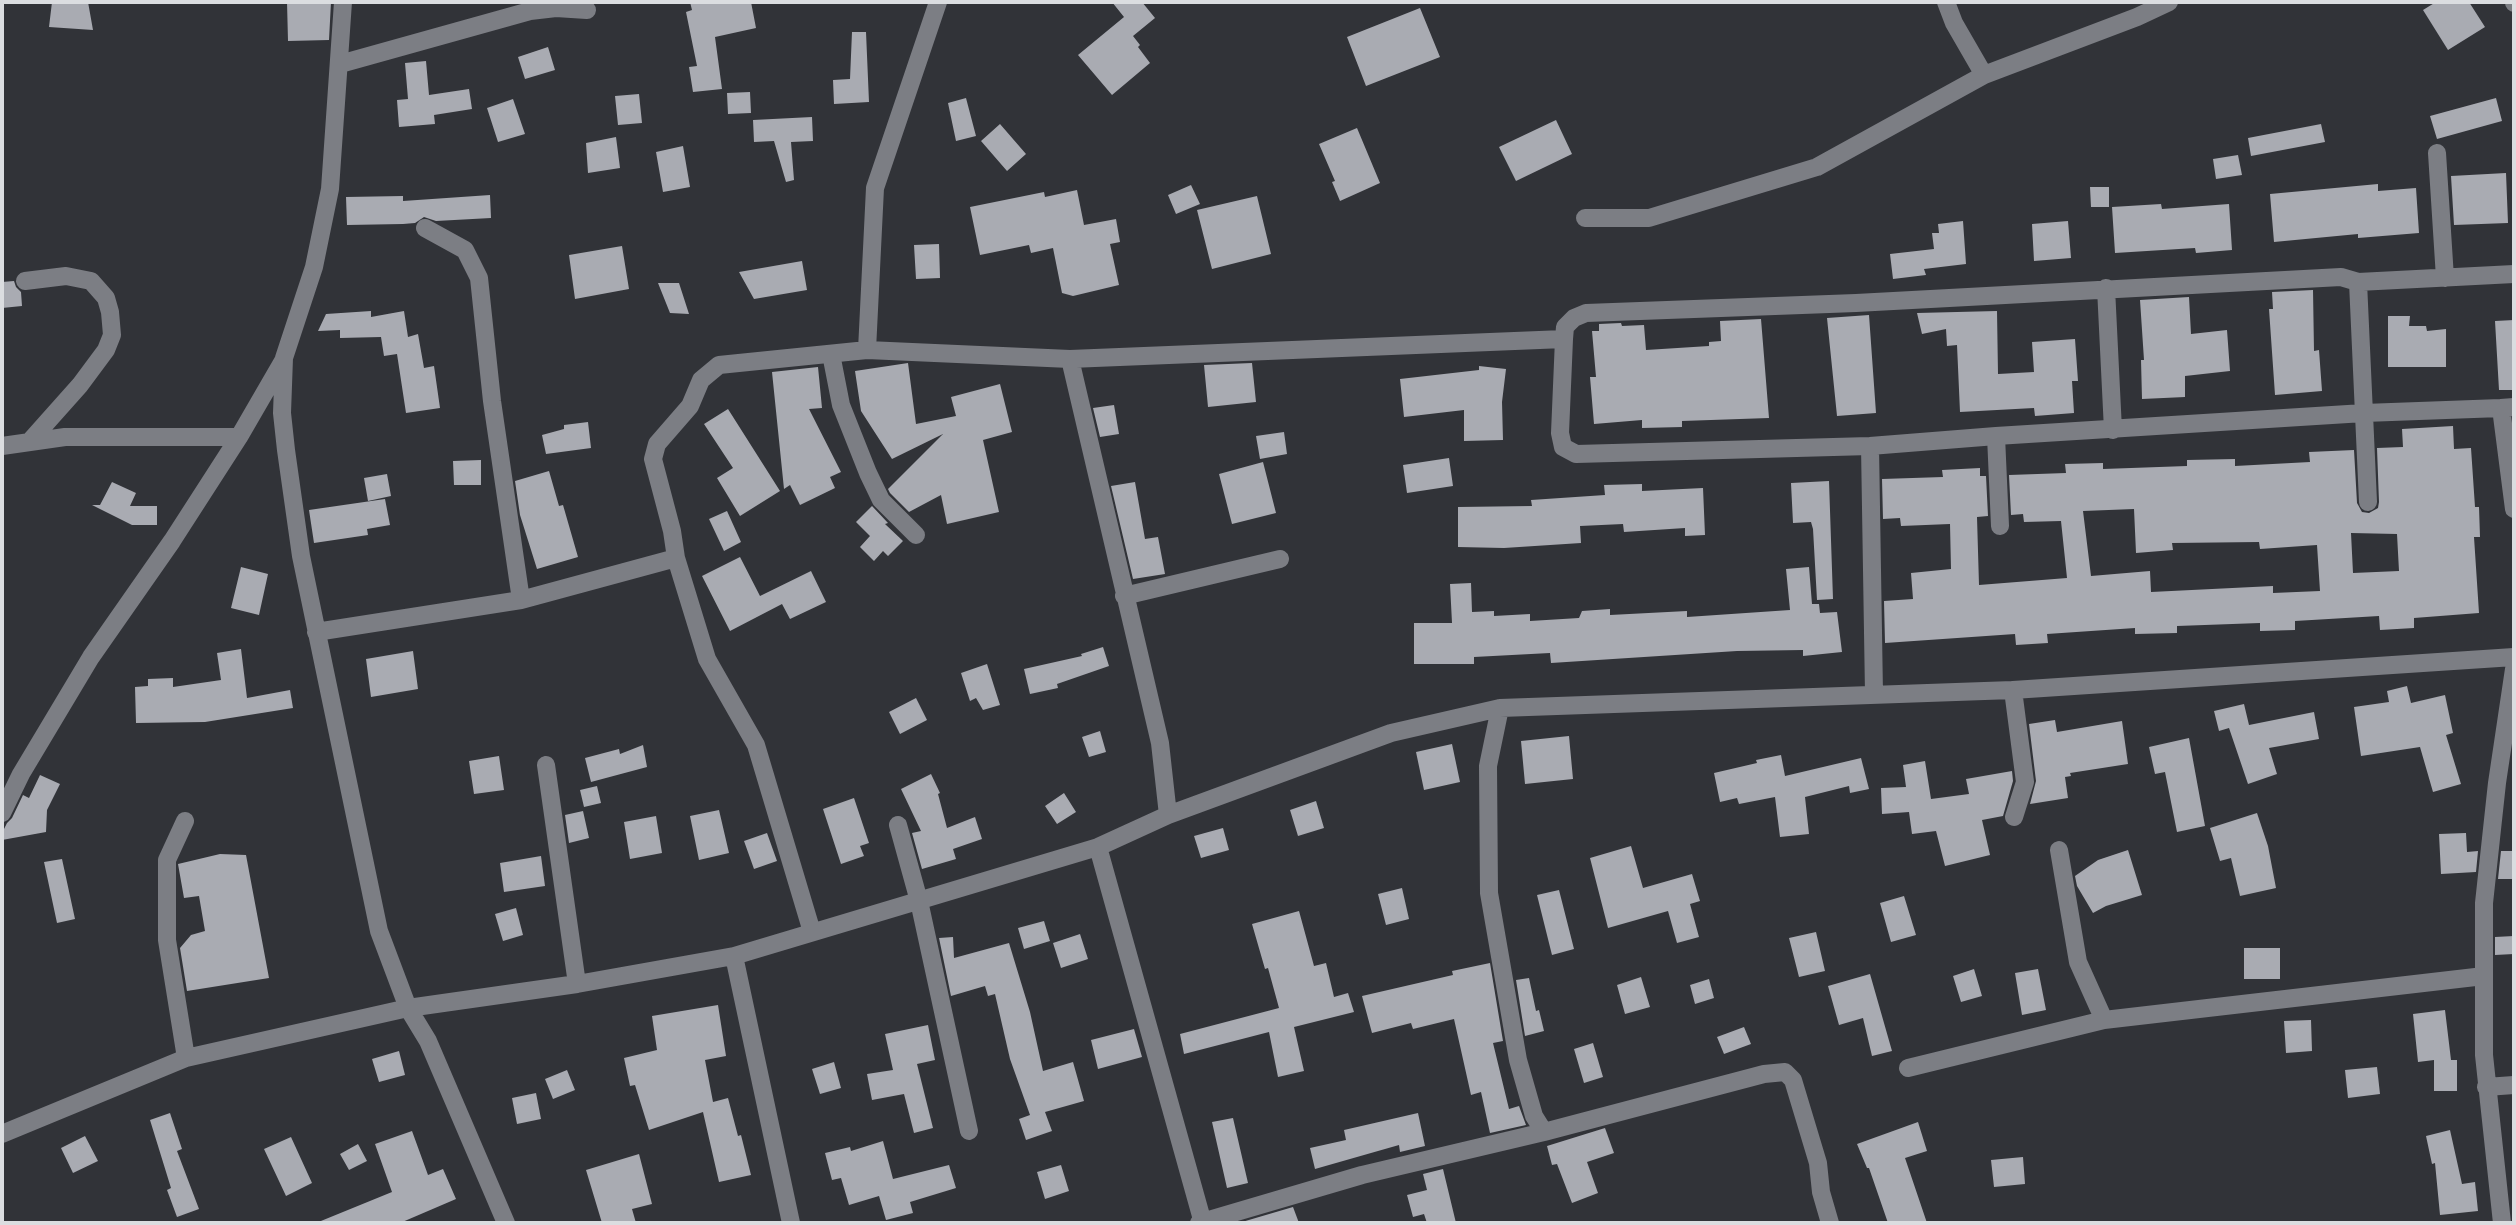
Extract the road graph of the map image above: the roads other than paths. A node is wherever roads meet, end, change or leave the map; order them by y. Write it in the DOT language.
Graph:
graph roads {
  1 [pos="343,2"];
  2 [pos="937,2"];
  3 [pos="1946,2"];
  4 [pos="2169,2"];
  5 [pos="2135,9"];
  6 [pos="587,10"];
  7 [pos="340,64"];
  8 [pos="1984,75"];
  9 [pos="2437,153"];
  10 [pos="1585,218"];
  11 [pos="425,228"];
  12 [pos="2514,274"];
  13 [pos="2445,278"];
  14 [pos="25,281"];
  15 [pos="2358,282"];
  16 [pos="2106,288"];
  17 [pos="1564,339"];
  18 [pos="867,350"];
  19 [pos="831,354"];
  20 [pos="284,358"];
  21 [pos="1070,359"];
  22 [pos="2507,407"];
  23 [pos="2364,413"];
  24 [pos="2113,430"];
  25 [pos="1996,436"];
  26 [pos="239,437"];
  27 [pos="31,440"];
  28 [pos="2,446"];
  29 [pos="1870,446"];
  30 [pos="2368,502"];
  31 [pos="2514,509"];
  32 [pos="2000,526"];
  33 [pos="916,534"];
  34 [pos="676,558"];
  35 [pos="1280,559"];
  36 [pos="1124,596"];
  37 [pos="521,600"];
  38 [pos="316,632"];
  39 [pos="2514,657"];
  40 [pos="2514,669"];
  41 [pos="2013,690"];
  42 [pos="1874,694"];
  43 [pos="1500,708"];
  44 [pos="546,765"];
  45 [pos="2,813"];
  46 [pos="1168,815"];
  47 [pos="2014,817"];
  48 [pos="186,821"];
  49 [pos="898,825"];
  50 [pos="1098,847"];
  51 [pos="2059,850"];
  52 [pos="919,901"];
  53 [pos="812,932"];
  54 [pos="734,956"];
  55 [pos="2484,976"];
  56 [pos="577,984"];
  57 [pos="408,1008"];
  58 [pos="2104,1020"];
  59 [pos="186,1058"];
  60 [pos="1908,1068"];
  61 [pos="2514,1085"];
  62 [pos="2486,1087"];
  63 [pos="969,1131"];
  64 [pos="1544,1132"];
  65 [pos="2,1134"];
  66 [pos="1202,1222"];
  67 [pos="506,1223"];
  68 [pos="791,1223"];
  69 [pos="1830,1223"];
  70 [pos="2502,1223"];
  1 -- 7 [label="street"];
  2 -- 18 [label="street"];
  3 -- 8 [label="street"];
  4 -- 5 [label="street"];
  5 -- 8 [label="street"];
  6 -- 7 [label="street"];
  7 -- 20 [label="street"];
  8 -- 10 [label="street"];
  9 -- 13 [label="street"];
  11 -- 37 [label="street"];
  12 -- 13 [label="street"];
  13 -- 15 [label="street"];
  14 -- 27 [label="street"];
  15 -- 16 [label="street"];
  15 -- 23 [label="street"];
  16 -- 17 [label="street"];
  16 -- 24 [label="street"];
  17 -- 21 [label="street"];
  17 -- 29 [label="street"];
  18 -- 19 [label="street"];
  18 -- 21 [label="street"];
  19 -- 33 [label="street"];
  19 -- 34 [label="street"];
  20 -- 26 [label="street"];
  20 -- 38 [label="street"];
  21 -- 36 [label="street"];
  22 -- 23 [label="street"];
  22 -- 31 [label="street"];
  23 -- 24 [label="street"];
  23 -- 30 [label="street"];
  24 -- 25 [label="street"];
  25 -- 29 [label="street"];
  25 -- 32 [label="street"];
  26 -- 27 [label="street"];
  26 -- 45 [label="street"];
  27 -- 28 [label="street"];
  29 -- 42 [label="street"];
  34 -- 37 [label="street"];
  34 -- 53 [label="street"];
  35 -- 36 [label="street"];
  36 -- 46 [label="street"];
  37 -- 38 [label="street"];
  38 -- 57 [label="street"];
  39 -- 41 [label="street"];
  40 -- 55 [label="street"];
  41 -- 42 [label="street"];
  41 -- 47 [label="street"];
  42 -- 43 [label="street"];
  43 -- 46 [label="street"];
  43 -- 64 [label="street"];
  44 -- 56 [label="street"];
  46 -- 50 [label="street"];
  48 -- 59 [label="street"];
  49 -- 52 [label="street"];
  50 -- 52 [label="street"];
  50 -- 66 [label="street"];
  51 -- 58 [label="street"];
  52 -- 53 [label="street"];
  52 -- 63 [label="street"];
  53 -- 54 [label="street"];
  54 -- 56 [label="street"];
  54 -- 68 [label="street"];
  55 -- 58 [label="street"];
  55 -- 62 [label="street"];
  56 -- 57 [label="street"];
  57 -- 59 [label="street"];
  57 -- 67 [label="street"];
  58 -- 60 [label="street"];
  59 -- 65 [label="street"];
  61 -- 62 [label="street"];
  62 -- 70 [label="street"];
  64 -- 66 [label="street"];
  64 -- 69 [label="street"];
}
